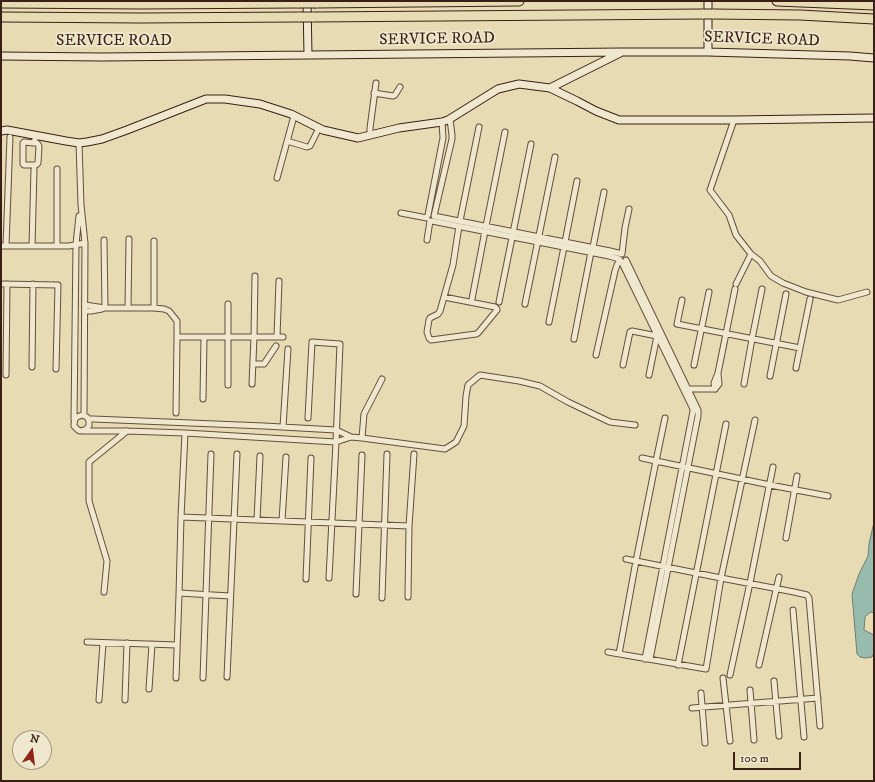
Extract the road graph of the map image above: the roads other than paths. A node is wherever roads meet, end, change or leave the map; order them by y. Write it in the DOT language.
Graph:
graph roads {
  1 [pos="519,1"];
  2 [pos="708,1"];
  3 [pos="777,1"];
  4 [pos="307,2"];
  5 [pos="1,3"];
  6 [pos="874,5"];
  7 [pos="1,17"];
  8 [pos="874,19"];
  9 [pos="622,52"];
  10 [pos="708,52"];
  11 [pos="308,55"];
  12 [pos="1,56"];
  13 [pos="874,58"];
  14 [pos="376,83"];
  15 [pos="400,87"];
  16 [pos="550,88"];
  17 [pos="374,93"];
  18 [pos="294,116"];
  19 [pos="874,118"];
  20 [pos="450,119"];
  21 [pos="734,120"];
  22 [pos="442,122"];
  23 [pos="479,127"];
  24 [pos="319,128"];
  25 [pos="1,131"];
  26 [pos="505,132"];
  27 [pos="370,135"];
  28 [pos="10,137"];
  29 [pos="35,139"];
  30 [pos="287,141"];
  31 [pos="79,143"];
  32 [pos="531,144"];
  33 [pos="555,157"];
  34 [pos="34,169"];
  35 [pos="57,169"];
  36 [pos="277,178"];
  37 [pos="577,181"];
  38 [pos="604,192"];
  39 [pos="81,205"];
  40 [pos="629,209"];
  41 [pos="401,213"];
  42 [pos="430,218"];
  43 [pos="460,224"];
  44 [pos="486,229"];
  45 [pos="513,234"];
  46 [pos="129,239"];
  47 [pos="538,239"];
  48 [pos="104,240"];
  49 [pos="427,240"];
  50 [pos="154,241"];
  51 [pos="85,243"];
  52 [pos="76,244"];
  53 [pos="565,244"];
  54 [pos="4,246"];
  55 [pos="32,246"];
  56 [pos="57,246"];
  57 [pos="592,250"];
  58 [pos="751,254"];
  59 [pos="621,259"];
  60 [pos="255,276"];
  61 [pos="279,281"];
  62 [pos="4,284"];
  63 [pos="33,284"];
  64 [pos="762,289"];
  65 [pos="709,292"];
  66 [pos="867,292"];
  67 [pos="786,294"];
  68 [pos="444,297"];
  69 [pos="472,299"];
  70 [pos="810,299"];
  71 [pos="682,300"];
  72 [pos="499,302"];
  73 [pos="228,304"];
  74 [pos="526,304"];
  75 [pos="75,306"];
  76 [pos="85,308"];
  77 [pos="105,308"];
  78 [pos="128,308"];
  79 [pos="154,308"];
  80 [pos="549,322"];
  81 [pos="701,329"];
  82 [pos="726,334"];
  83 [pos="657,336"];
  84 [pos="177,337"];
  85 [pos="204,337"];
  86 [pos="229,337"];
  87 [pos="254,337"];
  88 [pos="574,339"];
  89 [pos="752,339"];
  90 [pos="777,344"];
  91 [pos="276,346"];
  92 [pos="800,348"];
  93 [pos="288,349"];
  94 [pos="596,355"];
  95 [pos="75,361"];
  96 [pos="85,361"];
  97 [pos="253,364"];
  98 [pos="623,365"];
  99 [pos="694,365"];
  100 [pos="32,367"];
  101 [pos="796,368"];
  102 [pos="56,369"];
  103 [pos="6,375"];
  104 [pos="649,375"];
  105 [pos="770,376"];
  106 [pos="382,380"];
  107 [pos="252,384"];
  108 [pos="744,384"];
  109 [pos="228,385"];
  110 [pos="689,389"];
  111 [pos="202,399"];
  112 [pos="176,413"];
  113 [pos="86,417"];
  114 [pos="308,418"];
  115 [pos="665,418"];
  116 [pos="755,420"];
  117 [pos="74,421"];
  118 [pos="726,424"];
  119 [pos="635,425"];
  120 [pos="264,426"];
  121 [pos="283,427"];
  122 [pos="83,430"];
  123 [pos="127,430"];
  124 [pos="336,430"];
  125 [pos="185,433"];
  126 [pos="264,437"];
  127 [pos="351,437"];
  128 [pos="362,438"];
  129 [pos="336,442"];
  130 [pos="211,454"];
  131 [pos="236,454"];
  132 [pos="387,454"];
  133 [pos="414,454"];
  134 [pos="362,455"];
  135 [pos="260,456"];
  136 [pos="286,457"];
  137 [pos="311,458"];
  138 [pos="642,458"];
  139 [pos="656,461"];
  140 [pos="685,467"];
  141 [pos="773,467"];
  142 [pos="716,473"];
  143 [pos="797,476"];
  144 [pos="743,479"];
  145 [pos="770,485"];
  146 [pos="795,490"];
  147 [pos="828,496"];
  148 [pos="181,517"];
  149 [pos="208,518"];
  150 [pos="234,520"];
  151 [pos="257,520"];
  152 [pos="282,522"];
  153 [pos="308,522"];
  154 [pos="332,524"];
  155 [pos="360,524"];
  156 [pos="384,525"];
  157 [pos="410,526"];
  158 [pos="786,538"];
  159 [pos="626,559"];
  160 [pos="636,561"];
  161 [pos="666,567"];
  162 [pos="697,573"];
  163 [pos="779,577"];
  164 [pos="329,578"];
  165 [pos="721,578"];
  166 [pos="306,579"];
  167 [pos="750,583"];
  168 [pos="776,588"];
  169 [pos="104,592"];
  170 [pos="179,593"];
  171 [pos="356,594"];
  172 [pos="205,595"];
  173 [pos="230,596"];
  174 [pos="408,597"];
  175 [pos="382,598"];
  176 [pos="793,610"];
  177 [pos="87,642"];
  178 [pos="103,643"];
  179 [pos="127,643"];
  180 [pos="152,644"];
  181 [pos="177,645"];
  182 [pos="608,652"];
  183 [pos="618,654"];
  184 [pos="647,659"];
  185 [pos="678,664"];
  186 [pos="759,665"];
  187 [pos="730,675"];
  188 [pos="227,677"];
  189 [pos="176,678"];
  190 [pos="203,678"];
  191 [pos="723,678"];
  192 [pos="774,682"];
  193 [pos="149,689"];
  194 [pos="750,690"];
  195 [pos="701,693"];
  196 [pos="818,698"];
  197 [pos="800,699"];
  198 [pos="99,700"];
  199 [pos="125,700"];
  200 [pos="776,701"];
  201 [pos="751,703"];
  202 [pos="726,705"];
  203 [pos="702,707"];
  204 [pos="692,708"];
  205 [pos="820,726"];
  206 [pos="779,736"];
  207 [pos="804,737"];
  208 [pos="754,740"];
  209 [pos="730,741"];
  210 [pos="705,743"];
  1 -- 4 [label="highway"];
  2 -- 10 [label="street"];
  3 -- 6 [label="highway"];
  4 -- 5 [label="highway"];
  4 -- 11 [label="street"];
  7 -- 8 [label="highway, bridge"];
  9 -- 10 [label="street, SERVICE ROAD"];
  9 -- 11 [label="street, SERVICE ROAD"];
  9 -- 16 [label="street"];
  10 -- 13 [label="street, SERVICE ROAD"];
  11 -- 12 [label="street, SERVICE ROAD"];
  14 -- 17 [label="street"];
  15 -- 17 [label="street"];
  16 -- 20 [label="street"];
  16 -- 21 [label="street"];
  17 -- 27 [label="street"];
  18 -- 24 [label="street"];
  18 -- 30 [label="street"];
  18 -- 31 [label="street"];
  19 -- 21 [label="street"];
  20 -- 22 [label="street"];
  20 -- 42 [label="street"];
  21 -- 58 [label="street"];
  22 -- 27 [label="street"];
  22 -- 42 [label="street"];
  23 -- 43 [label="street"];
  24 -- 27 [label="street"];
  24 -- 30 [label="street"];
  25 -- 29 [label="street"];
  26 -- 44 [label="street"];
  28 -- 54 [label="street"];
  29 -- 29 [label="street"];
  29 -- 31 [label="street"];
  30 -- 36 [label="street"];
  31 -- 39 [label="street"];
  32 -- 45 [label="street"];
  33 -- 47 [label="street"];
  34 -- 55 [label="street"];
  35 -- 56 [label="street"];
  37 -- 53 [label="street"];
  38 -- 57 [label="street"];
  39 -- 51 [label="street"];
  39 -- 52 [label="street"];
  40 -- 59 [label="street"];
  41 -- 42 [label="street"];
  42 -- 43 [label="street"];
  42 -- 49 [label="street"];
  43 -- 44 [label="street"];
  43 -- 68 [label="street"];
  44 -- 45 [label="street"];
  44 -- 69 [label="street"];
  45 -- 47 [label="street"];
  45 -- 72 [label="street"];
  46 -- 78 [label="street"];
  47 -- 53 [label="street"];
  47 -- 74 [label="street"];
  48 -- 77 [label="street"];
  50 -- 79 [label="street"];
  51 -- 52 [label="street"];
  51 -- 76 [label="street"];
  52 -- 56 [label="street"];
  52 -- 75 [label="street"];
  53 -- 57 [label="street"];
  53 -- 80 [label="street"];
  54 -- 55 [label="street"];
  55 -- 56 [label="street"];
  57 -- 59 [label="street"];
  57 -- 88 [label="street"];
  58 -- 66 [label="street"];
  58 -- 82 [label="street"];
  59 -- 83 [label="street"];
  59 -- 94 [label="street"];
  59 -- 110 [label="street"];
  60 -- 87 [label="street"];
  61 -- 87 [label="street"];
  62 -- 63 [label="street"];
  62 -- 103 [label="street"];
  63 -- 100 [label="street"];
  63 -- 102 [label="street"];
  64 -- 89 [label="street"];
  65 -- 81 [label="street"];
  67 -- 90 [label="street"];
  68 -- 68 [label="street"];
  70 -- 92 [label="street"];
  71 -- 81 [label="street"];
  73 -- 86 [label="street"];
  75 -- 76 [label="street"];
  75 -- 95 [label="street"];
  76 -- 77 [label="street"];
  76 -- 96 [label="street"];
  77 -- 78 [label="street"];
  78 -- 79 [label="street"];
  79 -- 84 [label="street"];
  81 -- 82 [label="street"];
  81 -- 99 [label="street"];
  82 -- 89 [label="street"];
  82 -- 110 [label="street"];
  83 -- 98 [label="street"];
  83 -- 104 [label="street"];
  83 -- 140 [label="street"];
  84 -- 85 [label="street"];
  84 -- 112 [label="street"];
  85 -- 86 [label="street"];
  85 -- 111 [label="street"];
  86 -- 87 [label="street"];
  86 -- 109 [label="street"];
  87 -- 97 [label="street"];
  89 -- 90 [label="street"];
  89 -- 108 [label="street"];
  90 -- 92 [label="street"];
  90 -- 105 [label="street"];
  91 -- 97 [label="street"];
  92 -- 101 [label="street"];
  93 -- 121 [label="street"];
  95 -- 96 [label="street"];
  95 -- 117 [label="street"];
  96 -- 113 [label="street"];
  97 -- 107 [label="street"];
  106 -- 128 [label="street"];
  110 -- 140 [label="street"];
  113 -- 117 [label="street"];
  113 -- 120 [label="street"];
  113 -- 122 [label="street"];
  114 -- 124 [label="street"];
  115 -- 139 [label="street"];
  116 -- 144 [label="street"];
  117 -- 122 [label="street"];
  118 -- 142 [label="street"];
  119 -- 128 [label="street"];
  120 -- 121 [label="street"];
  120 -- 126 [label="street"];
  121 -- 124 [label="street"];
  122 -- 123 [label="street"];
  123 -- 125 [label="street"];
  123 -- 169 [label="street"];
  124 -- 127 [label="street"];
  124 -- 129 [label="street"];
  125 -- 126 [label="street"];
  125 -- 148 [label="street"];
  126 -- 129 [label="street"];
  127 -- 128 [label="street"];
  127 -- 129 [label="street"];
  129 -- 154 [label="street"];
  130 -- 149 [label="street"];
  131 -- 150 [label="street"];
  132 -- 156 [label="street"];
  133 -- 157 [label="street"];
  134 -- 155 [label="street"];
  135 -- 151 [label="street"];
  136 -- 152 [label="street"];
  137 -- 153 [label="street"];
  138 -- 139 [label="street"];
  139 -- 140 [label="street"];
  139 -- 160 [label="street"];
  140 -- 142 [label="street"];
  140 -- 161 [label="street"];
  141 -- 145 [label="street"];
  142 -- 144 [label="street"];
  142 -- 162 [label="street"];
  143 -- 146 [label="street"];
  144 -- 145 [label="street"];
  144 -- 165 [label="street"];
  145 -- 146 [label="street"];
  145 -- 167 [label="street"];
  146 -- 147 [label="street"];
  146 -- 158 [label="street"];
  148 -- 149 [label="street"];
  148 -- 170 [label="street"];
  149 -- 150 [label="street"];
  149 -- 172 [label="street"];
  150 -- 151 [label="street"];
  150 -- 173 [label="street"];
  151 -- 152 [label="street"];
  152 -- 153 [label="street"];
  153 -- 154 [label="street"];
  153 -- 166 [label="street"];
  154 -- 155 [label="street"];
  154 -- 164 [label="street"];
  155 -- 156 [label="street"];
  155 -- 171 [label="street"];
  156 -- 157 [label="street"];
  156 -- 175 [label="street"];
  157 -- 174 [label="street"];
  159 -- 160 [label="street"];
  160 -- 161 [label="street"];
  160 -- 183 [label="street"];
  161 -- 162 [label="street"];
  161 -- 184 [label="street"];
  162 -- 165 [label="street"];
  162 -- 185 [label="street"];
  163 -- 168 [label="street"];
  165 -- 167 [label="street"];
  165 -- 185 [label="street"];
  167 -- 168 [label="street"];
  167 -- 187 [label="street"];
  168 -- 186 [label="street"];
  168 -- 196 [label="street"];
  170 -- 172 [label="street"];
  170 -- 181 [label="street"];
  172 -- 173 [label="street"];
  172 -- 190 [label="street"];
  173 -- 188 [label="street"];
  176 -- 197 [label="street"];
  177 -- 178 [label="street"];
  178 -- 179 [label="street"];
  178 -- 198 [label="street"];
  179 -- 180 [label="street"];
  179 -- 199 [label="street"];
  180 -- 181 [label="street"];
  180 -- 193 [label="street"];
  181 -- 189 [label="street"];
  182 -- 183 [label="street"];
  183 -- 184 [label="street"];
  184 -- 185 [label="street"];
  191 -- 202 [label="street"];
  192 -- 200 [label="street"];
  194 -- 201 [label="street"];
  195 -- 203 [label="street"];
  196 -- 197 [label="street"];
  196 -- 205 [label="street"];
  197 -- 200 [label="street"];
  197 -- 207 [label="street"];
  200 -- 201 [label="street"];
  200 -- 206 [label="street"];
  201 -- 202 [label="street"];
  201 -- 208 [label="street"];
  202 -- 203 [label="street"];
  202 -- 209 [label="street"];
  203 -- 204 [label="street"];
  203 -- 210 [label="street"];
}
